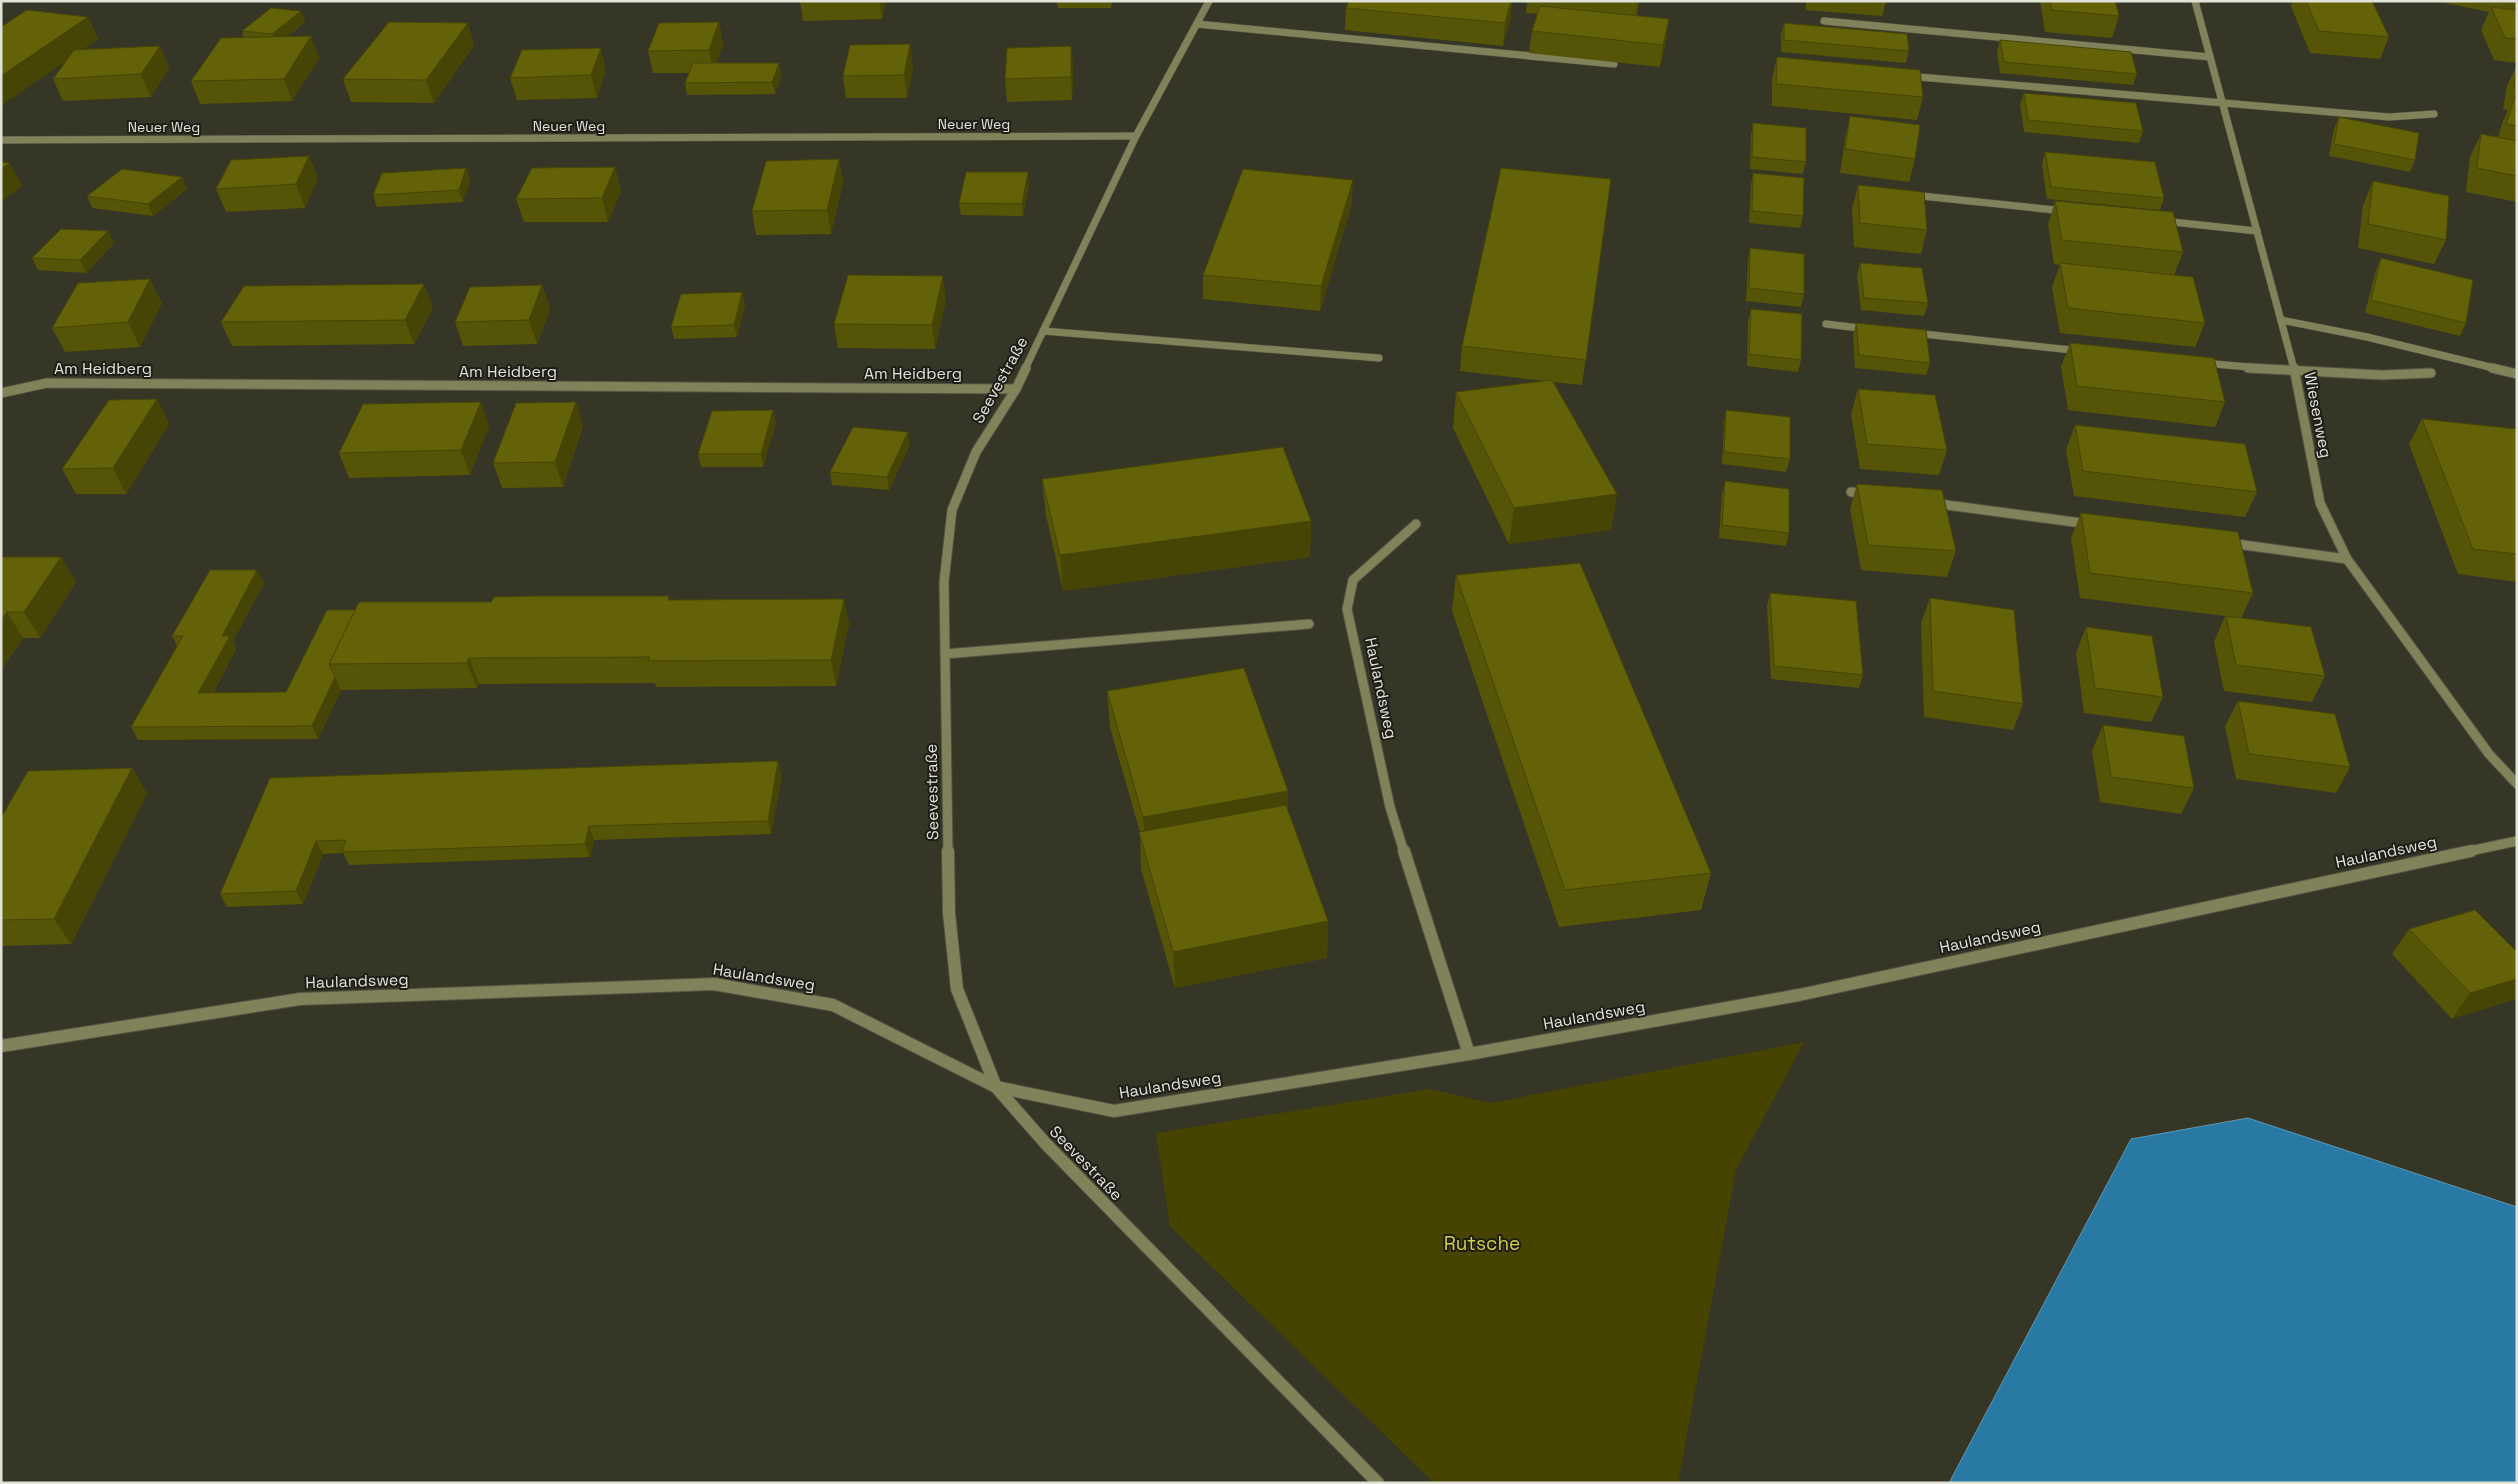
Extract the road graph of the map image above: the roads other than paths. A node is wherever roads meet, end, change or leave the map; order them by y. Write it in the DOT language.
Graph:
graph roads {
  1 [pos="1209,1"];
  2 [pos="2195,1"];
  3 [pos="1824,21"];
  4 [pos="1197,24"];
  5 [pos="2210,57"];
  6 [pos="1614,64"];
  7 [pos="1896,74"];
  8 [pos="2223,104"];
  9 [pos="2434,114"];
  10 [pos="1136,136"];
  11 [pos="1,140"];
  12 [pos="1904,194"];
  13 [pos="2071,212"];
  14 [pos="2159,221"];
  15 [pos="2257,231"];
  16 [pos="2281,320"];
  17 [pos="1826,324"];
  18 [pos="1875,329"];
  19 [pos="1044,331"];
  20 [pos="1905,332"];
  21 [pos="2091,352"];
  22 [pos="1379,358"];
  23 [pos="2190,362"];
  24 [pos="2294,369"];
  25 [pos="2431,374"];
  26 [pos="2517,374"];
  27 [pos="1016,389"];
  28 [pos="1,393"];
  29 [pos="1851,492"];
  30 [pos="1880,496"];
  31 [pos="1919,501"];
  32 [pos="1416,524"];
  33 [pos="2094,525"];
  34 [pos="2221,542"];
  35 [pos="2347,559"];
  36 [pos="1309,624"];
  37 [pos="945,654"];
  38 [pos="2517,784"];
  39 [pos="2517,841"];
  40 [pos="1,1046"];
  41 [pos="1469,1054"];
  42 [pos="996,1087"];
  43 [pos="1378,1483"];
  1 -- 4 [label="street, Seevestraße"];
  2 -- 5 [label="street, Wiesenweg"];
  3 -- 5 [label="street"];
  4 -- 6 [label="street"];
  4 -- 10 [label="street, Seevestraße"];
  5 -- 8 [label="street, Wiesenweg"];
  7 -- 8 [label="street"];
  8 -- 9 [label="street"];
  8 -- 15 [label="street, Wiesenweg"];
  10 -- 11 [label="street, Neuer Weg"];
  10 -- 19 [label="street, Seevestraße"];
  12 -- 13 [label="street"];
  14 -- 15 [label="street"];
  15 -- 16 [label="street, Wiesenweg"];
  16 -- 24 [label="street, Wiesenweg"];
  16 -- 26 [label="street"];
  17 -- 18 [label="street"];
  19 -- 22 [label="street"];
  19 -- 27 [label="street, Seevestraße"];
  20 -- 21 [label="street"];
  23 -- 24 [label="street"];
  24 -- 25 [label="street"];
  24 -- 35 [label="street, Wiesenweg"];
  27 -- 28 [label="street, Am Heidberg"];
  27 -- 37 [label="street, Seevestraße"];
  29 -- 30 [label="street"];
  31 -- 33 [label="street"];
  32 -- 41 [label="street, Haulandsweg"];
  34 -- 35 [label="street"];
  35 -- 38 [label="street, Wiesenweg"];
  36 -- 37 [label="street"];
  37 -- 42 [label="street, Seevestraße"];
  39 -- 41 [label="street, Haulandsweg"];
  40 -- 42 [label="street, Haulandsweg"];
  41 -- 42 [label="street, Haulandsweg"];
  42 -- 43 [label="street, Seevestraße"];
}
